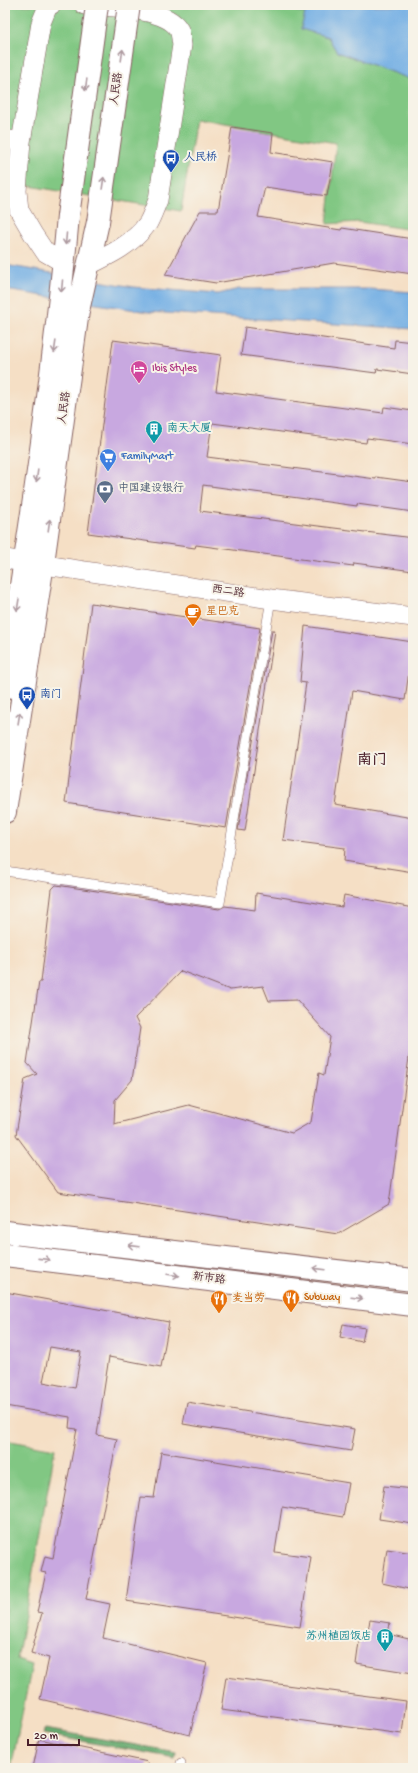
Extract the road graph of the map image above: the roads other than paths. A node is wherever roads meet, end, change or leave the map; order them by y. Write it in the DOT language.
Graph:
graph roads {
  1 [pos="51,5"];
  2 [pos="84,5"];
  3 [pos="97,5"];
  4 [pos="129,5"];
  5 [pos="13,141"];
  6 [pos="64,263"];
  7 [pos="87,266"];
  8 [pos="69,310"];
  9 [pos="25,561"];
  10 [pos="272,599"];
  11 [pos="413,617"];
  12 [pos="5,688"];
  13 [pos="5,812"];
  14 [pos="5,871"];
  15 [pos="5,1232"];
  16 [pos="5,1255"];
  17 [pos="413,1280"];
  18 [pos="413,1305"];
  1 -- 5 [label="street"];
  2 -- 7 [label="street"];
  3 -- 6 [label="main road, 人民路, one-way, bridge"];
  7 -- 4 [label="main road, 人民路, one-way, bridge"];
  5 -- 6 [label="street"];
  6 -- 8 [label="main road, 人民路, one-way"];
  7 -- 8 [label="main road, 人民路"];
  8 -- 9 [label="main road, 人民路"];
  9 -- 10 [label="street, 西二路"];
  9 -- 12 [label="main road, 人民路, one-way"];
  13 -- 9 [label="main road, 人民路, one-way"];
  10 -- 11 [label="street, 西二路"];
  10 -- 14 [label="lane"];
  17 -- 15 [label="main road, one-way"];
  16 -- 18 [label="main road, 新市路, one-way"];
}
